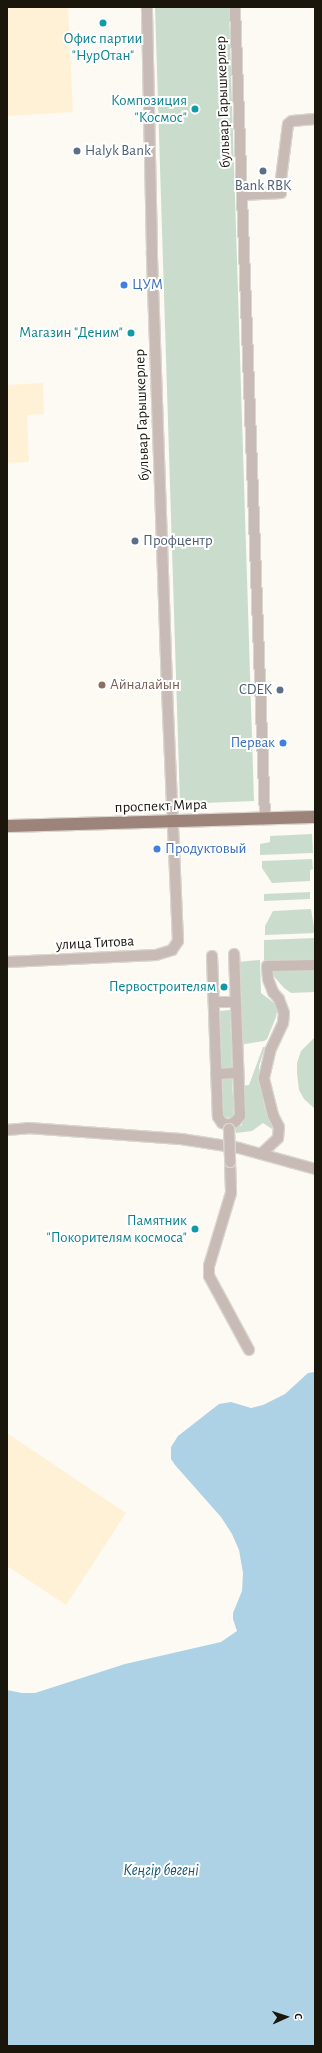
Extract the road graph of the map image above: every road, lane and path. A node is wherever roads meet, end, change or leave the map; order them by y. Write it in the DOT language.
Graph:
graph roads {
  1 [pos="147,7"];
  2 [pos="235,7"];
  3 [pos="315,119"];
  4 [pos="242,195"];
  5 [pos="315,817"];
  6 [pos="265,819"];
  7 [pos="173,822"];
  8 [pos="7,826"];
  9 [pos="178,940"];
  10 [pos="234,954"];
  11 [pos="212,956"];
  12 [pos="7,962"];
  13 [pos="315,965"];
  14 [pos="214,1002"];
  15 [pos="235,1002"];
  16 [pos="238,1073"];
  17 [pos="216,1074"];
  18 [pos="7,1123"];
  19 [pos="229,1127"];
  20 [pos="28,1128"];
  21 [pos="7,1130"];
  22 [pos="261,1154"];
  23 [pos="315,1169"];
  24 [pos="249,1350"];
  1 -- 7 [label="street, бульвар Гарышкерлер"];
  2 -- 4 [label="street, бульвар Гарышкерлер"];
  3 -- 4 [label="street"];
  4 -- 6 [label="street, бульвар Гарышкерлер"];
  5 -- 6 [label="main road, проспект Мира"];
  6 -- 7 [label="main road, проспект Мира"];
  7 -- 8 [label="main road, проспект Мира"];
  7 -- 9 [label="street, бульвар Гарышкерлер"];
  9 -- 12 [label="street, улица Титова"];
  10 -- 15 [label="street"];
  11 -- 14 [label="street"];
  13 -- 22 [label="street"];
  14 -- 15 [label="street"];
  14 -- 17 [label="street"];
  15 -- 16 [label="street"];
  16 -- 17 [label="street"];
  16 -- 19 [label="street"];
  17 -- 19 [label="street"];
  18 -- 20 [label="street"];
  19 -- 24 [label="street, bridge"];
  20 -- 21 [label="street"];
  20 -- 22 [label="street"];
  22 -- 23 [label="street"];
}
